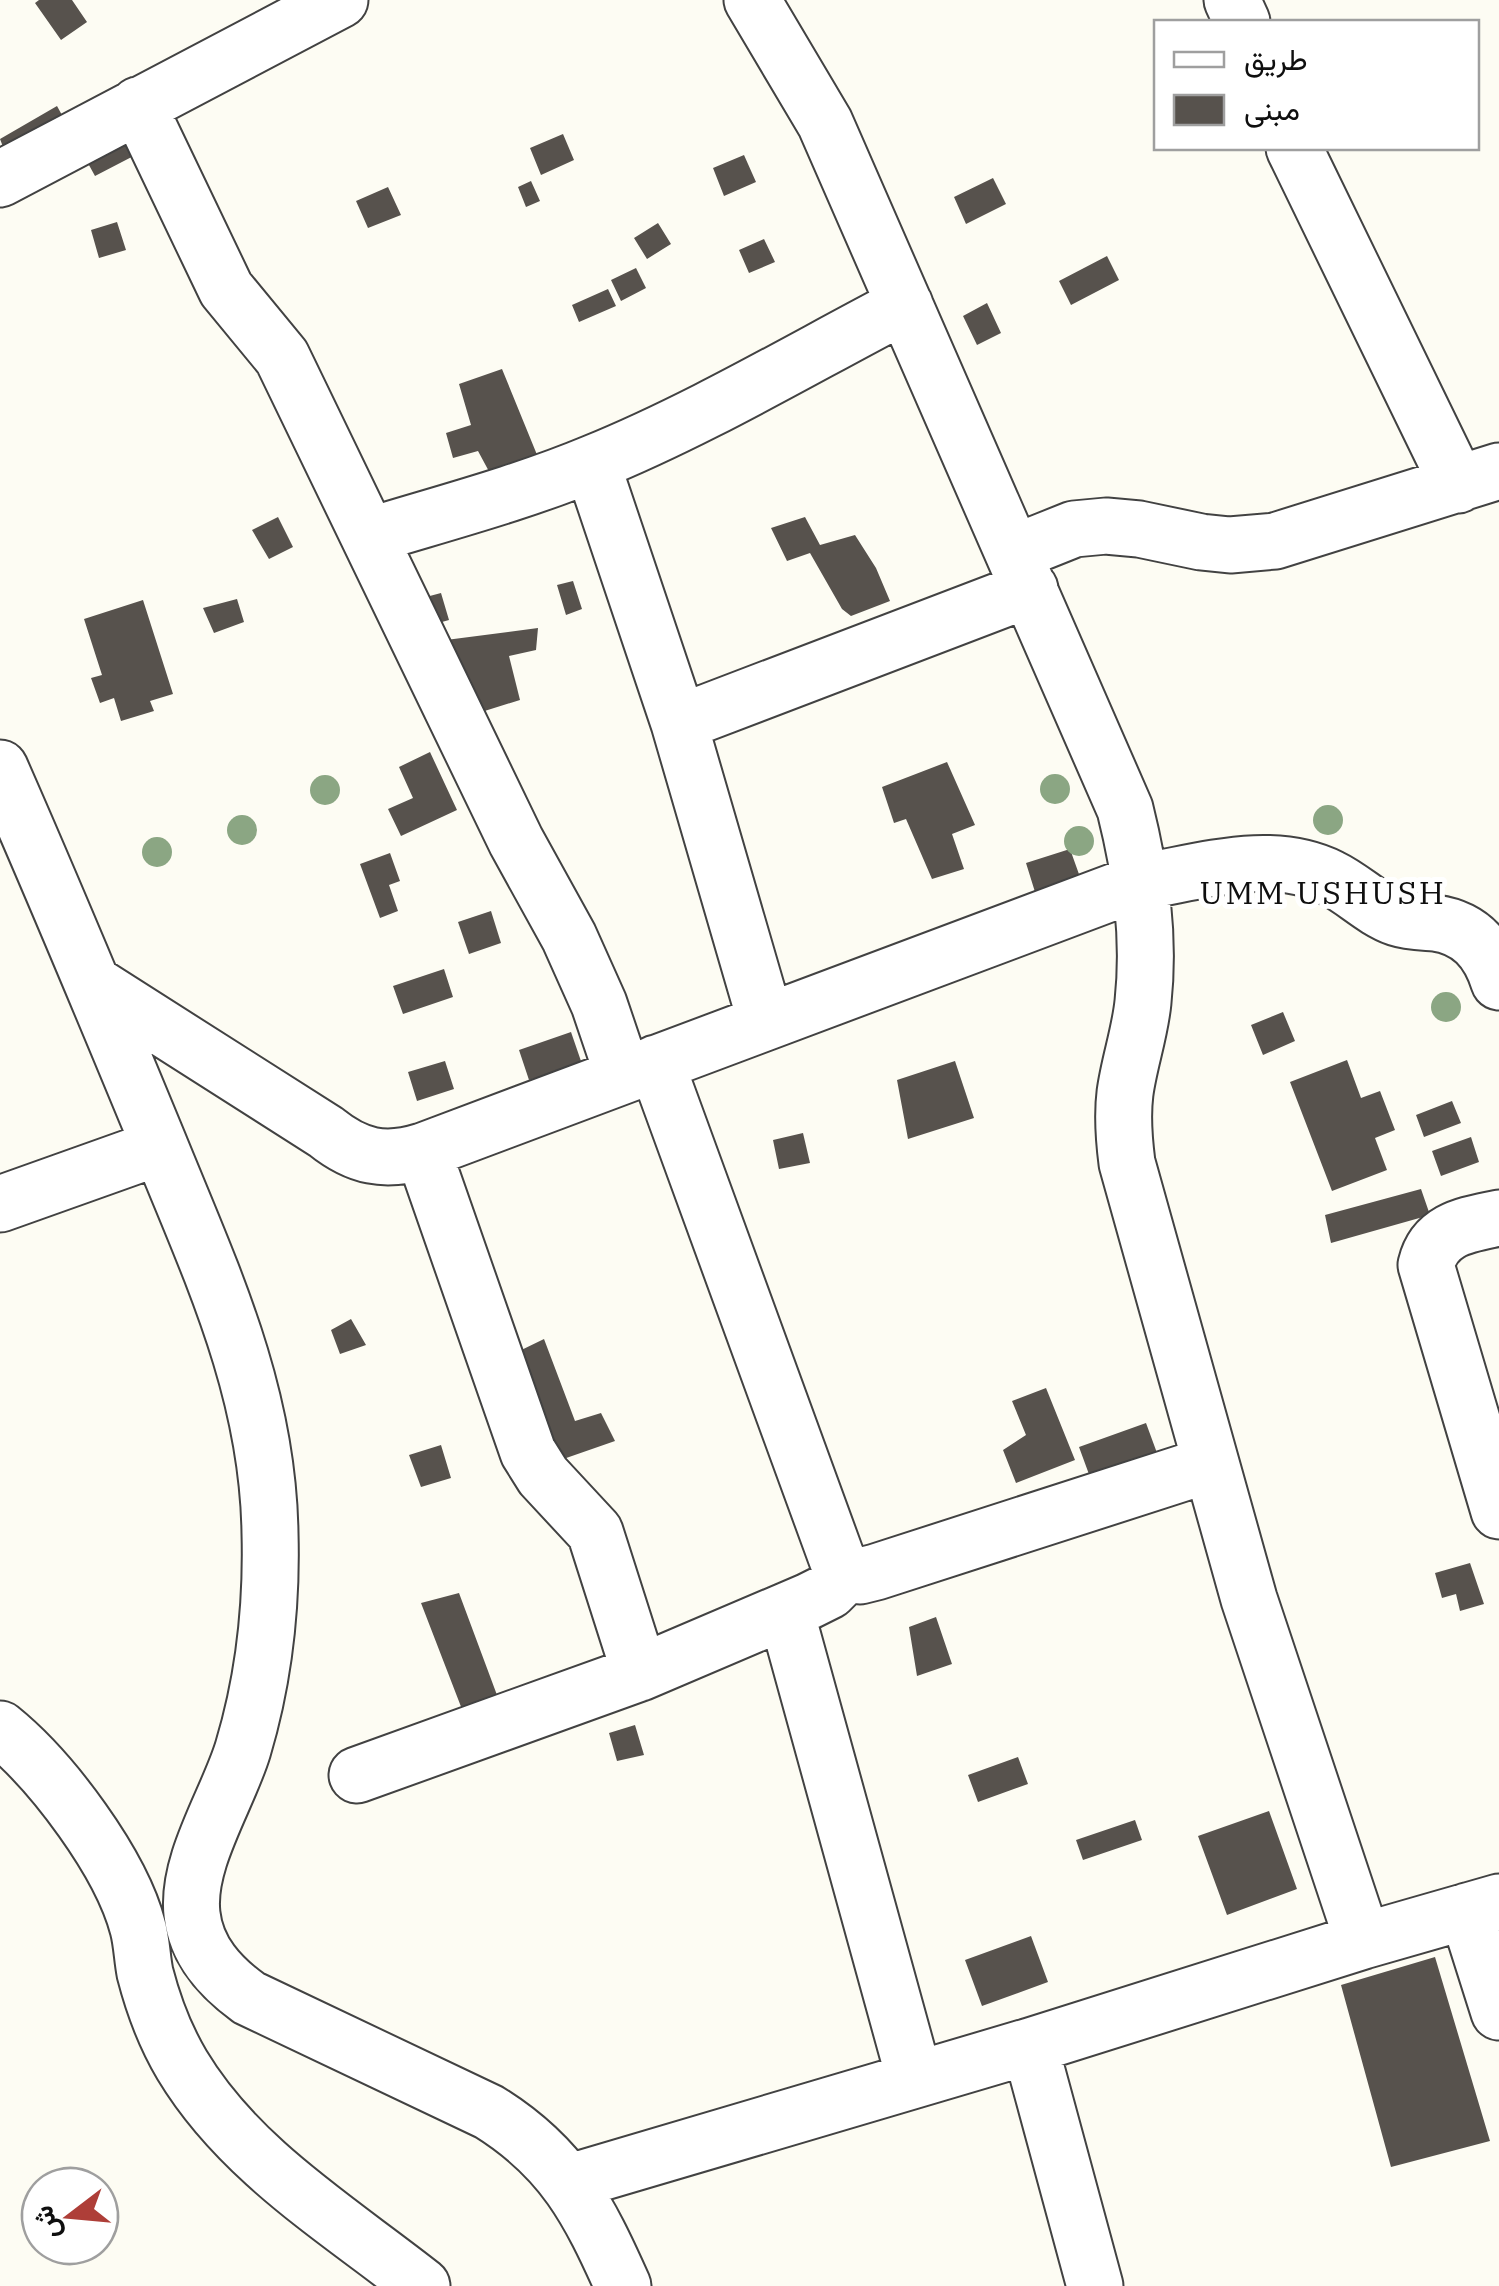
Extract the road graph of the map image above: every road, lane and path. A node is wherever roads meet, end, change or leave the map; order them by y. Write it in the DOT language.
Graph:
graph roads {
  1 [pos="340,0"];
  2 [pos="752,0"];
  3 [pos="138,105"];
  4 [pos="1295,150"];
  5 [pos="0,178"];
  6 [pos="905,304"];
  7 [pos="592,464"];
  8 [pos="1478,478"];
  9 [pos="369,536"];
  10 [pos="1022,571"];
  11 [pos="678,723"];
  12 [pos="0,768"];
  13 [pos="1140,882"];
  14 [pos="1499,982"];
  15 [pos="95,985"];
  16 [pos="766,1022"];
  17 [pos="640,1069"];
  18 [pos="160,1147"];
  19 [pos="424,1151"];
  20 [pos="0,1204"];
  21 [pos="1499,1218"];
  22 [pos="1211,1464"];
  23 [pos="1499,1510"];
  24 [pos="847,1574"];
  25 [pos="786,1612"];
  26 [pos="640,1673"];
  27 [pos="0,1729"];
  28 [pos="357,1775"];
  29 [pos="1483,1906"];
  30 [pos="192,1914"];
  31 [pos="138,1926"];
  32 [pos="1363,1941"];
  33 [pos="1499,2012"];
  34 [pos="1030,2046"];
  35 [pos="915,2080"];
  36 [pos="570,2182"];
  37 [pos="422,2286"];
  38 [pos="623,2286"];
  39 [pos="1095,2286"];
  1 -- 3 [label="street"];
  2 -- 6 [label="street"];
  3 -- 5 [label="street"];
  3 -- 9 [label="street"];
  4 -- 8 [label="street"];
  6 -- 7 [label="street"];
  6 -- 10 [label="street"];
  7 -- 9 [label="street"];
  7 -- 11 [label="street"];
  8 -- 10 [label="street"];
  9 -- 17 [label="street"];
  10 -- 11 [label="street"];
  10 -- 13 [label="street"];
  11 -- 16 [label="street"];
  12 -- 15 [label="street"];
  13 -- 14 [label="street"];
  13 -- 16 [label="street"];
  13 -- 22 [label="street"];
  15 -- 18 [label="street"];
  15 -- 19 [label="street"];
  16 -- 17 [label="street"];
  17 -- 19 [label="street"];
  17 -- 24 [label="street"];
  18 -- 20 [label="street"];
  18 -- 30 [label="street"];
  19 -- 26 [label="street"];
  21 -- 23 [label="street"];
  22 -- 24 [label="street"];
  22 -- 32 [label="street"];
  24 -- 25 [label="street"];
  25 -- 26 [label="street"];
  25 -- 35 [label="street"];
  26 -- 28 [label="street"];
  27 -- 31 [label="street"];
  29 -- 32 [label="street"];
  29 -- 33 [label="street"];
  30 -- 31 [label="street"];
  30 -- 36 [label="street"];
  31 -- 37 [label="street"];
  32 -- 34 [label="street"];
  34 -- 35 [label="street"];
  34 -- 39 [label="street"];
  35 -- 36 [label="street"];
  36 -- 38 [label="street"];
}
